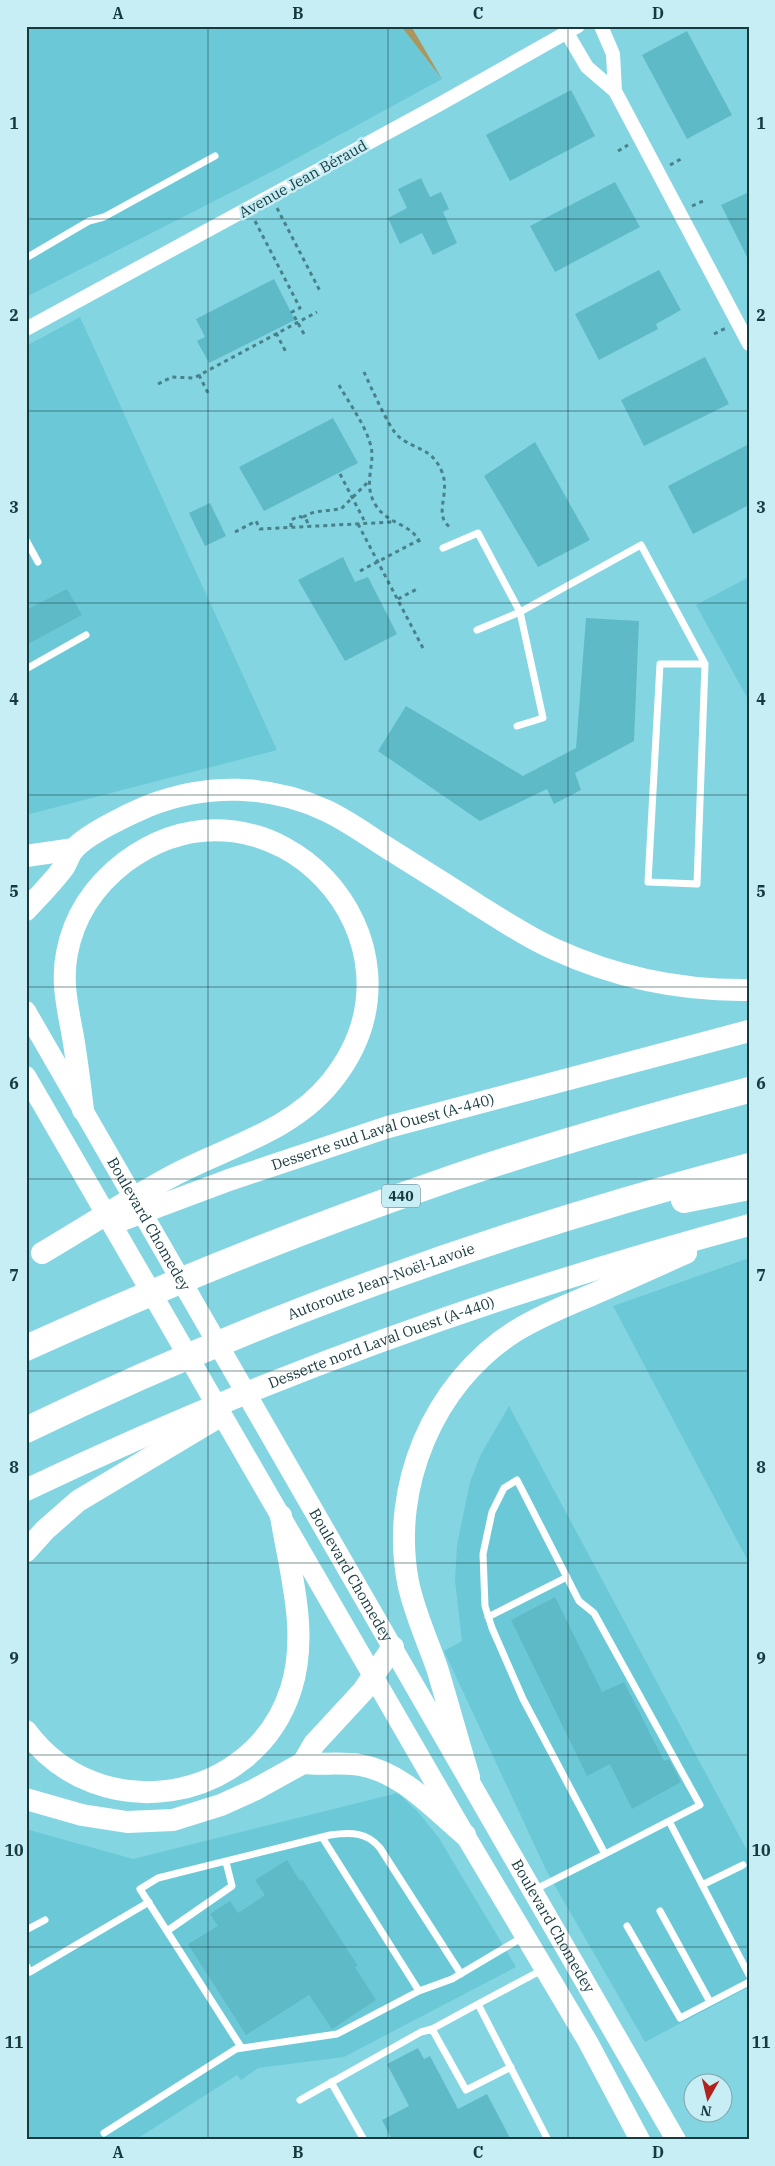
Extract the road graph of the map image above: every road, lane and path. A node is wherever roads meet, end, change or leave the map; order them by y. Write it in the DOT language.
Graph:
graph roads {
  1 [pos="601,26"];
  2 [pos="573,29"];
  3 [pos="615,91"];
  4 [pos="215,156"];
  5 [pos="277,208"];
  6 [pos="255,220"];
  7 [pos="26,258"];
  8 [pos="321,293"];
  9 [pos="317,312"];
  10 [pos="297,322"];
  11 [pos="26,329"];
  12 [pos="276,333"];
  13 [pos="305,336"];
  14 [pos="749,344"];
  15 [pos="287,354"];
  16 [pos="364,372"];
  17 [pos="199,375"];
  18 [pos="158,384"];
  19 [pos="339,384"];
  20 [pos="210,395"];
  21 [pos="340,474"];
  22 [pos="368,482"];
  23 [pos="353,497"];
  24 [pos="303,517"];
  25 [pos="394,522"];
  26 [pos="358,524"];
  27 [pos="366,524"];
  28 [pos="309,526"];
  29 [pos="291,527"];
  30 [pos="451,528"];
  31 [pos="235,532"];
  32 [pos="26,540"];
  33 [pos="443,548"];
  34 [pos="38,562"];
  35 [pos="378,562"];
  36 [pos="360,571"];
  37 [pos="417,589"];
  38 [pos="398,599"];
  39 [pos="520,612"];
  40 [pos="477,630"];
  41 [pos="86,635"];
  42 [pos="424,650"];
  43 [pos="704,664"];
  44 [pos="26,668"];
  45 [pos="517,726"];
  46 [pos="74,848"];
  47 [pos="26,856"];
  48 [pos="26,910"];
  49 [pos="749,990"];
  50 [pos="26,1010"];
  51 [pos="749,1031"];
  52 [pos="26,1076"];
  53 [pos="749,1090"];
  54 [pos="83,1110"];
  55 [pos="749,1166"];
  56 [pos="749,1187"];
  57 [pos="165,1193"];
  58 [pos="749,1225"];
  59 [pos="517,1234"];
  60 [pos="34,1256"];
  61 [pos="26,1348"];
  62 [pos="193,1424"];
  63 [pos="26,1430"];
  64 [pos="26,1490"];
  65 [pos="281,1516"];
  66 [pos="26,1551"];
  67 [pos="567,1577"];
  68 [pos="488,1618"];
  69 [pos="393,1647"];
  70 [pos="374,1676"];
  71 [pos="26,1731"];
  72 [pos="303,1763"];
  73 [pos="469,1777"];
  74 [pos="26,1799"];
  75 [pos="669,1821"];
  76 [pos="465,1835"];
  77 [pos="322,1837"];
  78 [pos="605,1854"];
  79 [pos="226,1862"];
  80 [pos="743,1865"];
  81 [pos="702,1886"];
  82 [pos="534,1890"];
  83 [pos="149,1902"];
  84 [pos="660,1912"];
  85 [pos="45,1920"];
  86 [pos="627,1926"];
  87 [pos="26,1930"];
  88 [pos="167,1931"];
  89 [pos="524,1936"];
  90 [pos="26,1965"];
  91 [pos="545,1969"];
  92 [pos="461,1974"];
  93 [pos="749,1975"];
  94 [pos="749,1982"];
  95 [pos="419,1991"];
  96 [pos="710,2002"];
  97 [pos="478,2004"];
  98 [pos="432,2029"];
  99 [pos="241,2047"];
  100 [pos="511,2068"];
  101 [pos="331,2082"];
  102 [pos="300,2100"];
  103 [pos="104,2133"];
  104 [pos="364,2140"];
  105 [pos="548,2140"];
  106 [pos="640,2140"];
  107 [pos="676,2140"];
  1 -- 3 [label="street"];
  2 -- 3 [label="street"];
  2 -- 11 [label="street, Avenue Jean Béraud"];
  3 -- 14 [label="street"];
  4 -- 7 [label="lane"];
  5 -- 8 [label="path"];
  6 -- 10 [label="path"];
  9 -- 10 [label="path"];
  10 -- 12 [label="path"];
  10 -- 13 [label="path"];
  12 -- 15 [label="path"];
  12 -- 17 [label="path"];
  16 -- 30 [label="path"];
  17 -- 18 [label="path"];
  17 -- 20 [label="path"];
  19 -- 22 [label="path"];
  21 -- 23 [label="path"];
  22 -- 23 [label="path"];
  22 -- 25 [label="path"];
  23 -- 24 [label="path"];
  23 -- 27 [label="path"];
  24 -- 28 [label="path"];
  24 -- 29 [label="path"];
  25 -- 27 [label="path"];
  25 -- 35 [label="path"];
  26 -- 27 [label="path"];
  26 -- 28 [label="path"];
  26 -- 35 [label="path"];
  28 -- 29 [label="path"];
  29 -- 31 [label="path"];
  32 -- 34 [label="lane"];
  33 -- 39 [label="lane"];
  35 -- 36 [label="path"];
  35 -- 38 [label="path"];
  37 -- 38 [label="path"];
  38 -- 42 [label="path"];
  39 -- 40 [label="lane"];
  39 -- 43 [label="lane"];
  39 -- 45 [label="lane"];
  41 -- 44 [label="lane"];
  43 -- 43 [label="lane"];
  46 -- 47 [label="main road"];
  46 -- 48 [label="main road"];
  46 -- 49 [label="main road"];
  50 -- 54 [label="street, Boulevard Chomedey"];
  51 -- 57 [label="main road, Desserte sud Laval Ouest (A-440)"];
  52 -- 65 [label="street, Boulevard Chomedey"];
  53 -- 61 [label="highway, 440"];
  54 -- 57 [label="main road"];
  54 -- 69 [label="street, Boulevard Chomedey"];
  55 -- 59 [label="highway, Autoroute Jean-Noël-Lavoie"];
  56 -- 59 [label="highway"];
  57 -- 60 [label="main road"];
  58 -- 62 [label="main road, Desserte nord Laval Ouest (A-440)"];
  58 -- 73 [label="main road"];
  59 -- 63 [label="highway, Autoroute Jean-Noël-Lavoie"];
  62 -- 64 [label="main road, Desserte nord Laval Ouest (A-440)"];
  62 -- 66 [label="main road"];
  65 -- 70 [label="street, Boulevard Chomedey"];
  65 -- 71 [label="main road"];
  67 -- 68 [label="lane"];
  67 -- 68 [label="lane"];
  67 -- 75 [label="lane"];
  68 -- 78 [label="lane"];
  69 -- 70 [label="main road"];
  69 -- 73 [label="street, Boulevard Chomedey"];
  70 -- 72 [label="main road"];
  70 -- 76 [label="street, Boulevard Chomedey"];
  72 -- 74 [label="main road"];
  72 -- 76 [label="main road"];
  73 -- 82 [label="street, Boulevard Chomedey"];
  75 -- 78 [label="lane"];
  75 -- 81 [label="lane"];
  76 -- 89 [label="street, Boulevard Chomedey"];
  77 -- 79 [label="lane"];
  77 -- 92 [label="lane"];
  77 -- 95 [label="lane"];
  78 -- 82 [label="lane"];
  79 -- 83 [label="lane"];
  79 -- 88 [label="lane"];
  80 -- 81 [label="lane"];
  81 -- 93 [label="lane"];
  82 -- 107 [label="street, Boulevard Chomedey"];
  83 -- 88 [label="lane"];
  83 -- 90 [label="lane"];
  84 -- 96 [label="lane"];
  85 -- 87 [label="lane"];
  86 -- 96 [label="lane"];
  88 -- 99 [label="lane"];
  89 -- 91 [label="street, Boulevard Chomedey"];
  89 -- 92 [label="lane"];
  91 -- 97 [label="lane"];
  91 -- 106 [label="street, Boulevard Chomedey"];
  92 -- 95 [label="lane"];
  94 -- 96 [label="lane"];
  95 -- 99 [label="lane"];
  97 -- 98 [label="lane"];
  97 -- 100 [label="lane"];
  98 -- 100 [label="lane"];
  98 -- 101 [label="lane"];
  99 -- 103 [label="lane"];
  100 -- 105 [label="lane"];
  101 -- 102 [label="lane"];
  101 -- 104 [label="lane"];
}
